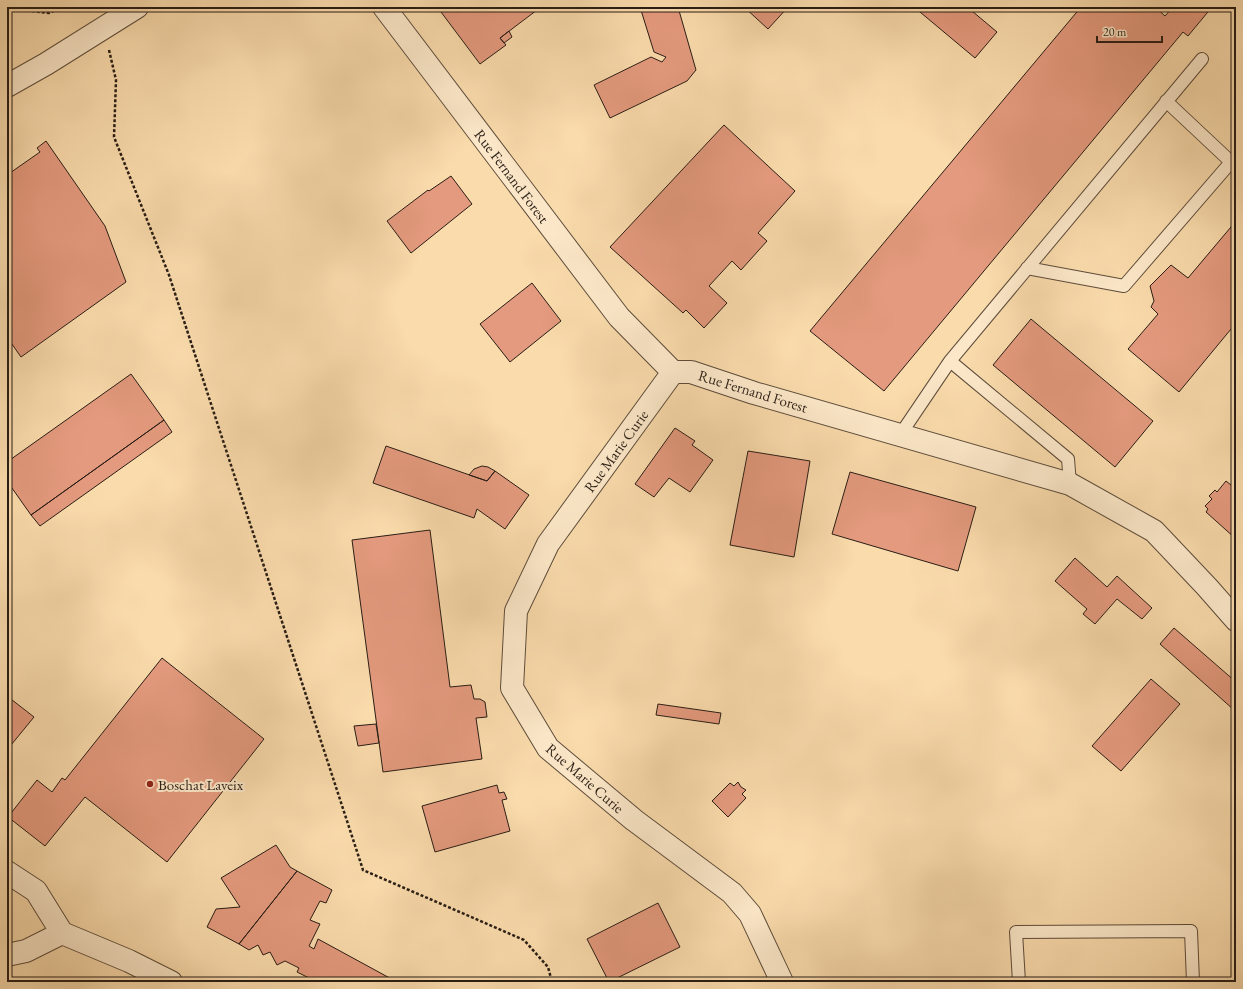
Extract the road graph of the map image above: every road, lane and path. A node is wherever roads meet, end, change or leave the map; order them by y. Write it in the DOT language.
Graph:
graph roads {
  1 [pos="62,7"];
  2 [pos="137,7"];
  3 [pos="384,7"];
  4 [pos="7,8"];
  5 [pos="95,33"];
  6 [pos="1202,58"];
  7 [pos="7,86"];
  8 [pos="1166,101"];
  9 [pos="1027,268"];
  10 [pos="950,361"];
  11 [pos="673,372"];
  12 [pos="900,435"];
  13 [pos="1070,484"];
  14 [pos="1236,620"];
  15 [pos="7,872"];
  16 [pos="62,933"];
  17 [pos="7,955"];
  18 [pos="171,982"];
  19 [pos="552,982"];
  20 [pos="782,982"];
  21 [pos="1019,982"];
  22 [pos="1193,982"];
  1 -- 4 [label="path"];
  2 -- 5 [label="street"];
  3 -- 11 [label="street, Rue Fernand Forest"];
  5 -- 7 [label="street"];
  5 -- 19 [label="path"];
  6 -- 8 [label="lane"];
  8 -- 9 [label="lane"];
  8 -- 9 [label="lane"];
  9 -- 10 [label="lane"];
  10 -- 12 [label="lane"];
  10 -- 13 [label="lane"];
  11 -- 12 [label="street, Rue Fernand Forest"];
  11 -- 20 [label="street, Rue Marie Curie"];
  12 -- 13 [label="street, Rue Fernand Forest"];
  13 -- 14 [label="street, Rue Fernand Forest"];
  15 -- 16 [label="street"];
  16 -- 17 [label="street"];
  16 -- 18 [label="street"];
  21 -- 22 [label="lane"];
}
